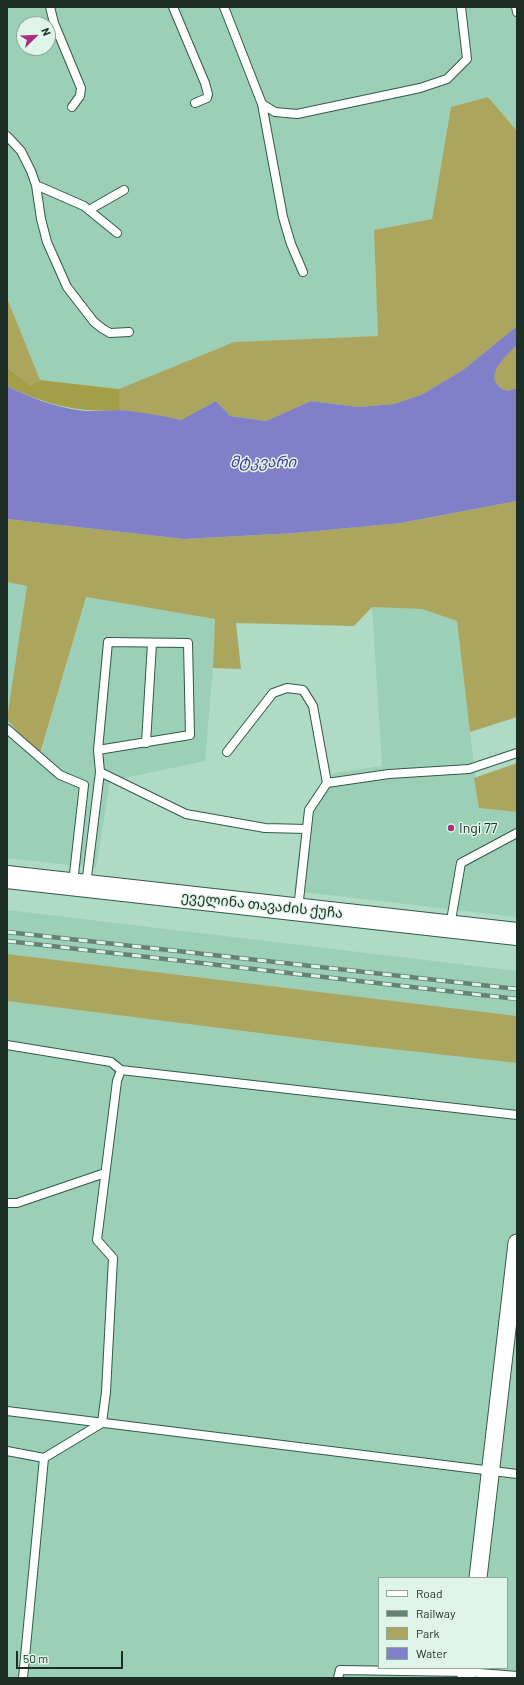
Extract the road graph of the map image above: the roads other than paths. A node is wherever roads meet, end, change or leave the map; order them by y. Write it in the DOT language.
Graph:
graph roads {
  1 [pos="50,7"];
  2 [pos="173,7"];
  3 [pos="224,7"];
  4 [pos="461,7"];
  5 [pos="516,7"];
  6 [pos="517,12"];
  7 [pos="195,103"];
  8 [pos="262,104"];
  9 [pos="72,107"];
  10 [pos="7,136"];
  11 [pos="36,185"];
  12 [pos="124,190"];
  13 [pos="89,210"];
  14 [pos="117,233"];
  15 [pos="303,272"];
  16 [pos="129,332"];
  17 [pos="152,643"];
  18 [pos="7,729"];
  19 [pos="146,743"];
  20 [pos="98,750"];
  21 [pos="227,752"];
  22 [pos="517,752"];
  23 [pos="100,772"];
  24 [pos="326,783"];
  25 [pos="307,829"];
  26 [pos="517,833"];
  27 [pos="7,876"];
  28 [pos="80,885"];
  29 [pos="298,909"];
  30 [pos="450,926"];
  31 [pos="517,934"];
  32 [pos="7,1045"];
  33 [pos="121,1070"];
  34 [pos="517,1115"];
  35 [pos="105,1173"];
  36 [pos="7,1203"];
  37 [pos="517,1243"];
  38 [pos="515,1271"];
  39 [pos="7,1411"];
  40 [pos="102,1422"];
  41 [pos="7,1451"];
  42 [pos="44,1458"];
  43 [pos="491,1470"];
  44 [pos="517,1474"];
  45 [pos="478,1577"];
  46 [pos="466,1673"];
  47 [pos="517,1676"];
  48 [pos="23,1678"];
  49 [pos="338,1678"];
  1 -- 9 [label="lane"];
  2 -- 7 [label="lane"];
  3 -- 8 [label="lane"];
  4 -- 8 [label="lane"];
  5 -- 6 [label="lane"];
  8 -- 15 [label="lane"];
  10 -- 11 [label="lane"];
  11 -- 13 [label="lane"];
  11 -- 16 [label="lane"];
  12 -- 13 [label="lane"];
  13 -- 14 [label="lane"];
  17 -- 19 [label="lane"];
  17 -- 19 [label="lane"];
  17 -- 20 [label="lane"];
  18 -- 28 [label="lane"];
  19 -- 20 [label="lane"];
  20 -- 23 [label="lane"];
  21 -- 24 [label="lane"];
  22 -- 24 [label="lane"];
  23 -- 25 [label="lane"];
  23 -- 28 [label="lane"];
  24 -- 25 [label="lane"];
  25 -- 29 [label="lane"];
  26 -- 30 [label="lane"];
  27 -- 28 [label="main road, ეველინა თავაძის ქუჩა"];
  28 -- 29 [label="main road, ეველინა თავაძის ქუჩა"];
  29 -- 30 [label="main road, ეველინა თავაძის ქუჩა"];
  30 -- 31 [label="main road, ეველინა თავაძის ქუჩა"];
  32 -- 33 [label="lane"];
  33 -- 34 [label="lane"];
  33 -- 35 [label="lane"];
  35 -- 36 [label="lane"];
  35 -- 40 [label="lane"];
  37 -- 38 [label="street"];
  38 -- 43 [label="street"];
  39 -- 40 [label="lane"];
  40 -- 42 [label="lane"];
  40 -- 43 [label="lane"];
  41 -- 42 [label="lane"];
  42 -- 48 [label="lane"];
  43 -- 44 [label="lane"];
  43 -- 45 [label="street"];
  46 -- 47 [label="lane"];
  46 -- 49 [label="lane"];
}
